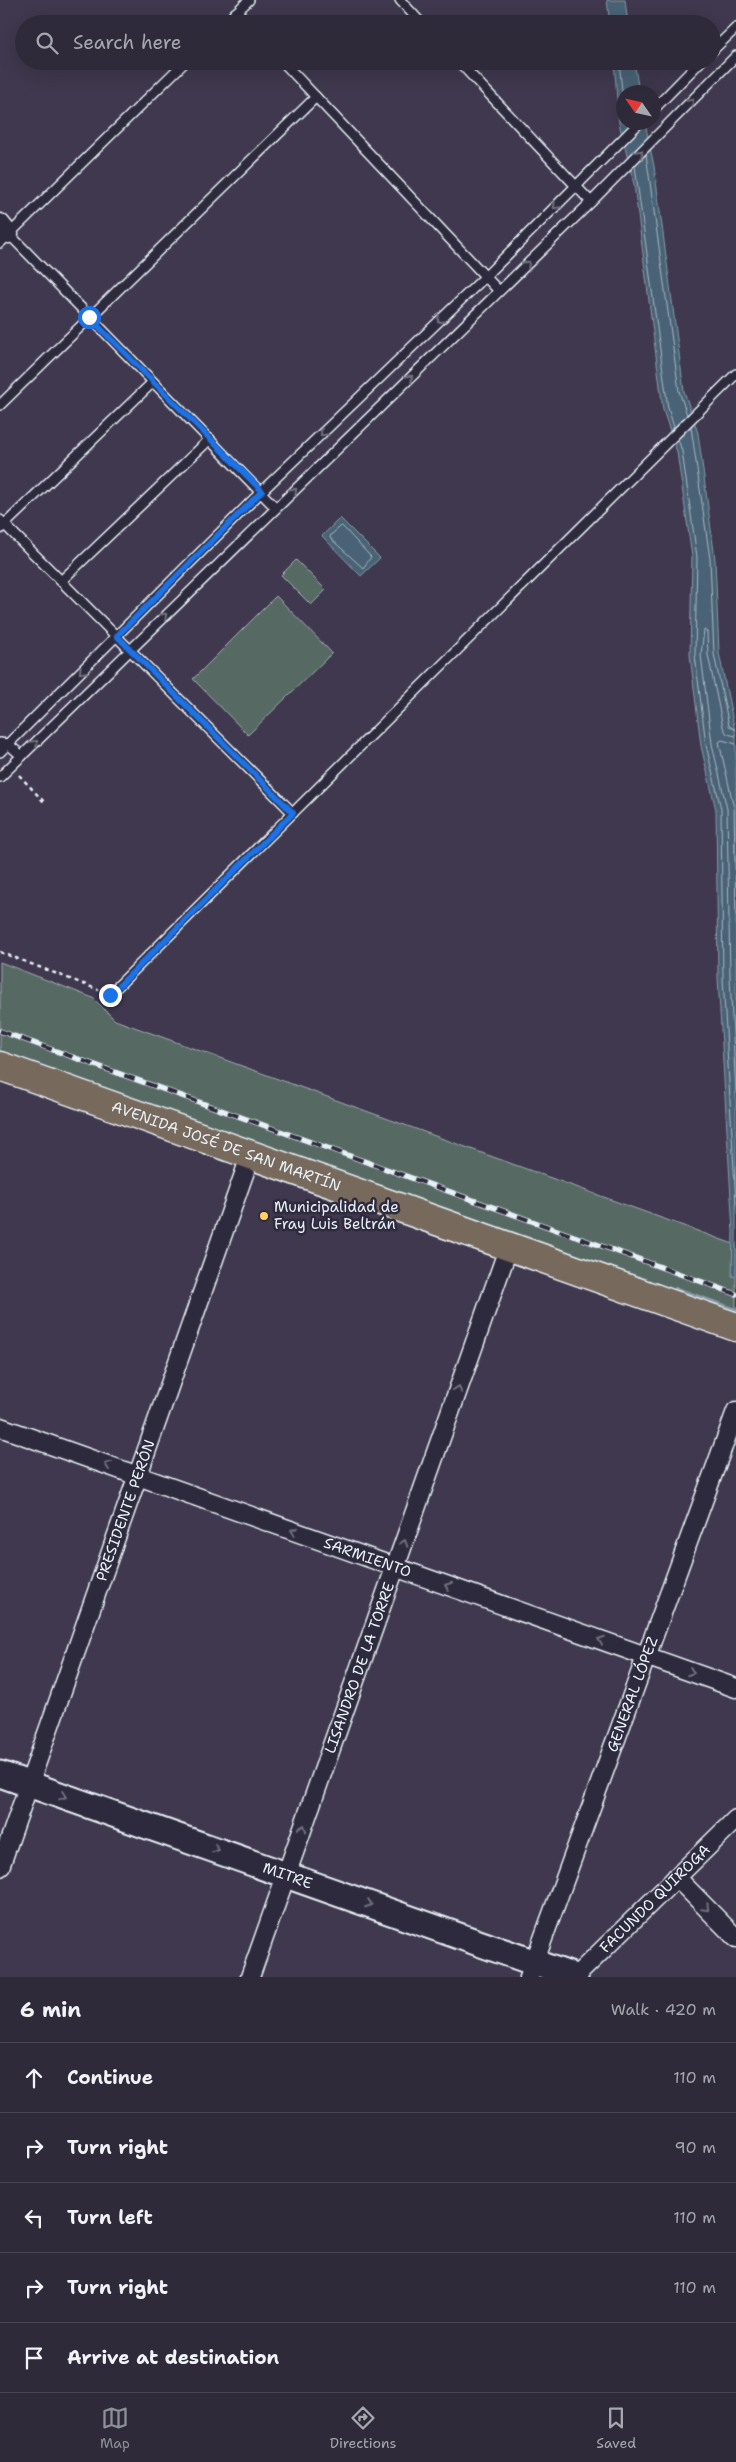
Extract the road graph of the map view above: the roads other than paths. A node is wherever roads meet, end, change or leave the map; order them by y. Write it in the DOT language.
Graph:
graph roads {
  1 [pos="249,0"];
  2 [pos="400,0"];
  3 [pos="235,13"];
  4 [pos="414,15"];
  5 [pos="736,28"];
  6 [pos="721,42"];
  7 [pos="736,56"];
  8 [pos="176,70"];
  9 [pos="290,70"];
  10 [pos="466,70"];
  11 [pos="692,70"];
  12 [pos="316,97"];
  13 [pos="661,102"];
  14 [pos="632,130"];
  15 [pos="576,187"];
  16 [pos="591,202"];
  17 [pos="2,232"];
  18 [pos="486,276"];
  19 [pos="499,291"];
  20 [pos="89,317"];
  21 [pos="736,374"];
  22 [pos="153,382"];
  23 [pos="0,405"];
  24 [pos="210,439"];
  25 [pos="262,491"];
  26 [pos="276,508"];
  27 [pos="2,525"];
  28 [pos="62,581"];
  29 [pos="117,636"];
  30 [pos="130,650"];
  31 [pos="4,743"];
  32 [pos="0,752"];
  33 [pos="22,756"];
  34 [pos="0,776"];
  35 [pos="293,813"];
  36 [pos="110,995"];
  37 [pos="0,1066"];
  38 [pos="251,1154"];
  39 [pos="509,1246"];
  40 [pos="736,1328"];
  41 [pos="736,1412"];
  42 [pos="0,1427"];
  43 [pos="138,1475"];
  44 [pos="396,1567"];
  45 [pos="646,1656"];
  46 [pos="736,1688"];
  47 [pos="0,1774"];
  48 [pos="29,1785"];
  49 [pos="736,1819"];
  50 [pos="0,1867"];
  51 [pos="287,1874"];
  52 [pos="676,1877"];
  53 [pos="736,1938"];
  54 [pos="532,1970"];
  55 [pos="250,1977"];
  56 [pos="575,1977"];
  1 -- 3 [label="lane"];
  2 -- 4 [label="lane"];
  5 -- 6 [label="lane"];
  16 -- 7 [label="lane, one-way"];
  8 -- 17 [label="lane"];
  9 -- 12 [label="lane"];
  10 -- 15 [label="lane"];
  11 -- 13 [label="lane"];
  12 -- 18 [label="lane"];
  12 -- 20 [label="lane"];
  14 -- 15 [label="lane"];
  15 -- 16 [label="lane"];
  15 -- 18 [label="lane, one-way"];
  19 -- 16 [label="lane, one-way"];
  17 -- 20 [label="lane"];
  18 -- 19 [label="lane"];
  18 -- 25 [label="lane, one-way"];
  26 -- 19 [label="lane, one-way"];
  20 -- 22 [label="lane"];
  20 -- 23 [label="lane"];
  21 -- 35 [label="lane"];
  22 -- 24 [label="lane"];
  22 -- 27 [label="lane"];
  24 -- 25 [label="lane"];
  24 -- 28 [label="lane"];
  25 -- 26 [label="lane"];
  25 -- 29 [label="lane"];
  30 -- 26 [label="lane, one-way"];
  27 -- 28 [label="lane"];
  28 -- 29 [label="lane"];
  29 -- 30 [label="lane"];
  29 -- 31 [label="lane, one-way"];
  33 -- 30 [label="lane, one-way"];
  30 -- 35 [label="lane"];
  31 -- 32 [label="lane"];
  31 -- 33 [label="lane"];
  33 -- 34 [label="lane"];
  35 -- 36 [label="lane"];
  37 -- 38 [label="main road, AVENIDA JOSÉ DE SAN MARTÍN"];
  38 -- 39 [label="main road, AVENIDA JOSÉ DE SAN MARTÍN"];
  38 -- 43 [label="street, PRESIDENTE PERÓN"];
  39 -- 40 [label="main road, AVENIDA JOSÉ DE SAN MARTÍN"];
  44 -- 39 [label="street, LISANDRO DE LA TORRE, one-way"];
  41 -- 45 [label="street, GENERAL LÓPEZ"];
  43 -- 42 [label="street, SARMIENTO, one-way"];
  44 -- 43 [label="street, SARMIENTO, one-way"];
  43 -- 48 [label="street, PRESIDENTE PERÓN"];
  45 -- 44 [label="street, SARMIENTO, one-way"];
  51 -- 44 [label="street, LISANDRO DE LA TORRE, one-way"];
  45 -- 46 [label="street, SARMIENTO, one-way"];
  45 -- 54 [label="street, GENERAL LÓPEZ"];
  47 -- 48 [label="street, MITRE"];
  48 -- 50 [label="street, PRESIDENTE PERÓN"];
  48 -- 51 [label="street, MITRE, one-way"];
  49 -- 52 [label="street, FACUNDO QUIROGA"];
  51 -- 54 [label="street, MITRE, one-way"];
  51 -- 55 [label="street, LISANDRO DE LA TORRE"];
  52 -- 53 [label="street, one-way"];
  52 -- 56 [label="street, FACUNDO QUIROGA"];
  54 -- 56 [label="street, MITRE"];
}
